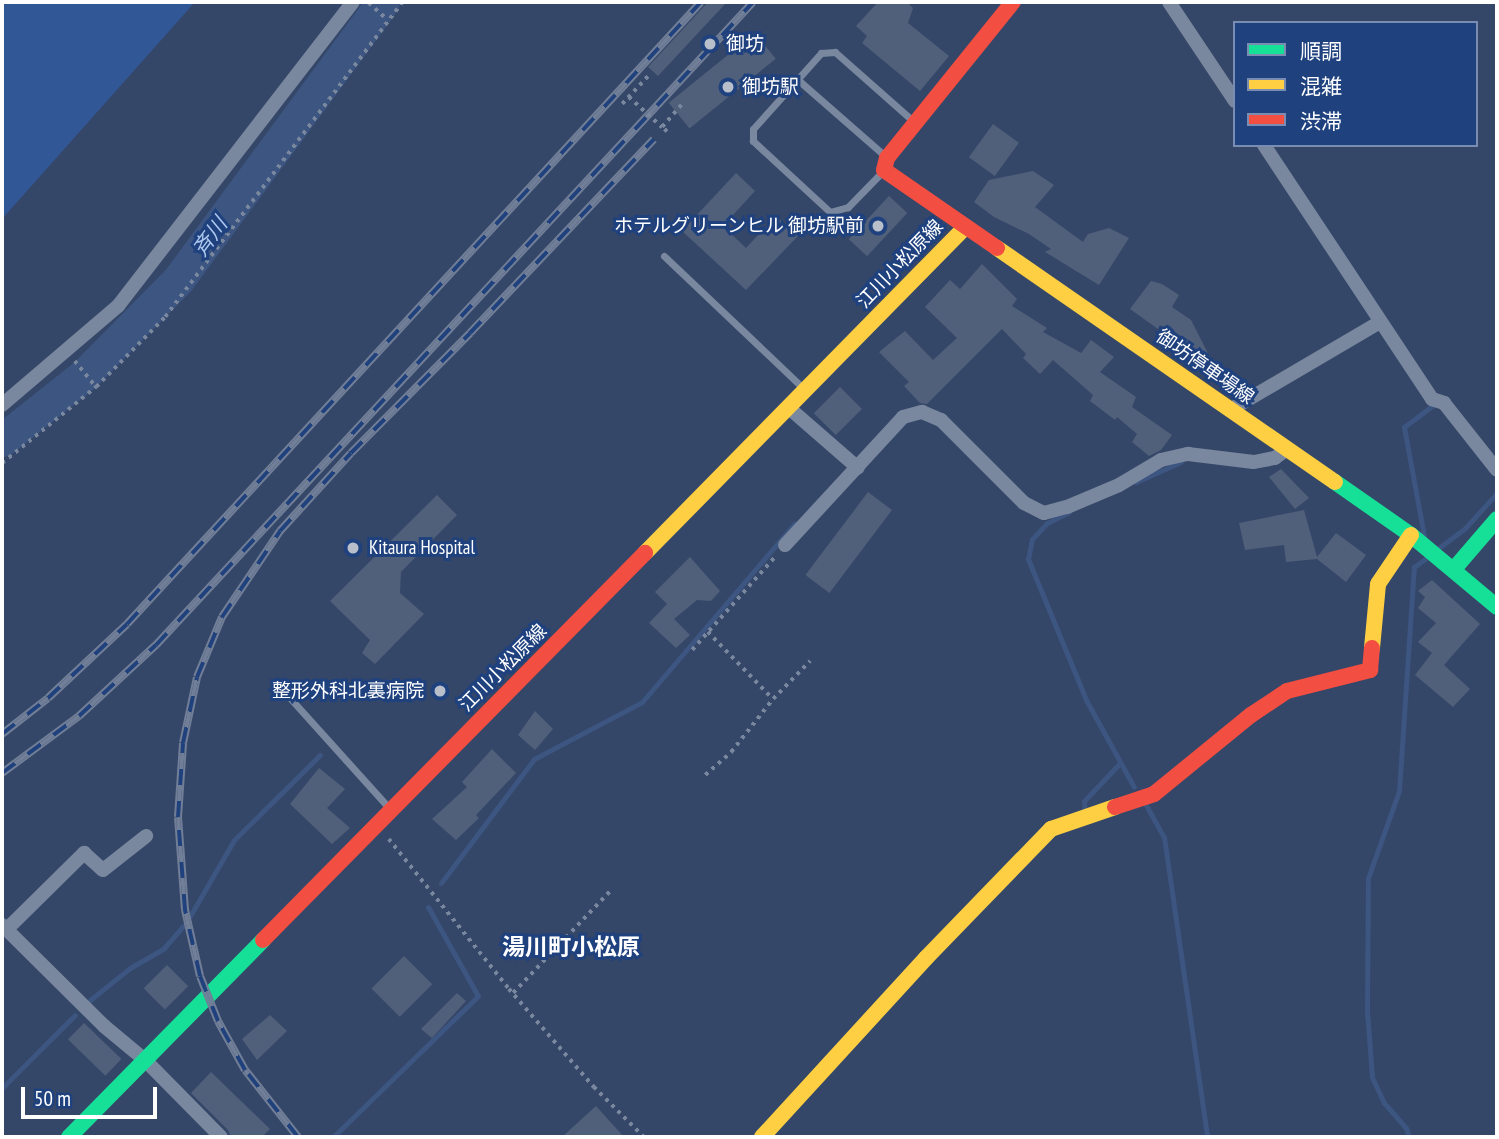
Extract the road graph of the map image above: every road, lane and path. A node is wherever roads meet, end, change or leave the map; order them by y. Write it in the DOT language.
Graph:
graph roads {
  1 [pos="353,2"];
  2 [pos="367,2"];
  3 [pos="402,2"];
  4 [pos="1013,2"];
  5 [pos="1169,2"];
  6 [pos="387,19"];
  7 [pos="650,74"];
  8 [pos="797,79"];
  9 [pos="629,97"];
  10 [pos="1233,99"];
  11 [pos="684,102"];
  12 [pos="622,104"];
  13 [pos="915,123"];
  14 [pos="662,127"];
  15 [pos="667,132"];
  16 [pos="1265,147"];
  17 [pos="885,164"];
  18 [pos="965,227"];
  19 [pos="664,256"];
  20 [pos="1380,322"];
  21 [pos="74,360"];
  22 [pos="94,385"];
  23 [pos="806,391"];
  24 [pos="2,405"];
  25 [pos="789,408"];
  26 [pos="1230,410"];
  27 [pos="1287,449"];
  28 [pos="2,463"];
  29 [pos="858,468"];
  30 [pos="1497,470"];
  31 [pos="1497,519"];
  32 [pos="1411,534"];
  33 [pos="785,545"];
  34 [pos="1454,569"];
  35 [pos="1497,607"];
  36 [pos="708,632"];
  37 [pos="692,650"];
  38 [pos="810,661"];
  39 [pos="281,688"];
  40 [pos="773,699"];
  41 [pos="705,775"];
  42 [pos="392,811"];
  43 [pos="378,826"];
  44 [pos="146,836"];
  45 [pos="612,889"];
  46 [pos="4,928"];
  47 [pos="513,993"];
  48 [pos="145,1060"];
  49 [pos="69,1137"];
  50 [pos="221,1137"];
  51 [pos="644,1137"];
  52 [pos="762,1137"];
  1 -- 24 [label="street"];
  2 -- 6 [label="path"];
  3 -- 6 [label="path"];
  4 -- 13 [label="main road"];
  5 -- 10 [label="street"];
  6 -- 22 [label="path"];
  7 -- 9 [label="path"];
  8 -- 13 [label="lane"];
  8 -- 17 [label="lane"];
  8 -- 17 [label="lane"];
  9 -- 12 [label="path, bridge"];
  9 -- 14 [label="path, bridge"];
  11 -- 14 [label="path"];
  13 -- 17 [label="main road"];
  14 -- 15 [label="path, bridge"];
  16 -- 20 [label="street"];
  17 -- 18 [label="main road, 御坊停車場線"];
  18 -- 23 [label="main road, 江川小松原線"];
  18 -- 26 [label="main road, 御坊停車場線"];
  19 -- 23 [label="lane"];
  20 -- 26 [label="street"];
  20 -- 30 [label="street"];
  21 -- 22 [label="path"];
  22 -- 28 [label="path"];
  23 -- 25 [label="main road, 江川小松原線"];
  25 -- 29 [label="street"];
  25 -- 42 [label="main road, 江川小松原線"];
  26 -- 27 [label="main road, 御坊停車場線"];
  27 -- 29 [label="street"];
  27 -- 32 [label="main road, 御坊停車場線"];
  29 -- 33 [label="street"];
  31 -- 34 [label="main road"];
  32 -- 34 [label="main road, 御坊停車場線"];
  32 -- 52 [label="main road"];
  33 -- 36 [label="path"];
  34 -- 35 [label="main road, 御坊停車場線"];
  36 -- 37 [label="path"];
  36 -- 40 [label="path"];
  38 -- 40 [label="path"];
  39 -- 42 [label="lane"];
  40 -- 41 [label="path"];
  42 -- 43 [label="main road, 江川小松原線"];
  43 -- 47 [label="path"];
  43 -- 48 [label="main road, 江川小松原線"];
  44 -- 46 [label="street"];
  45 -- 47 [label="path"];
  46 -- 48 [label="street"];
  47 -- 51 [label="path"];
  48 -- 49 [label="main road, 江川小松原線"];
  48 -- 50 [label="street"];
}
